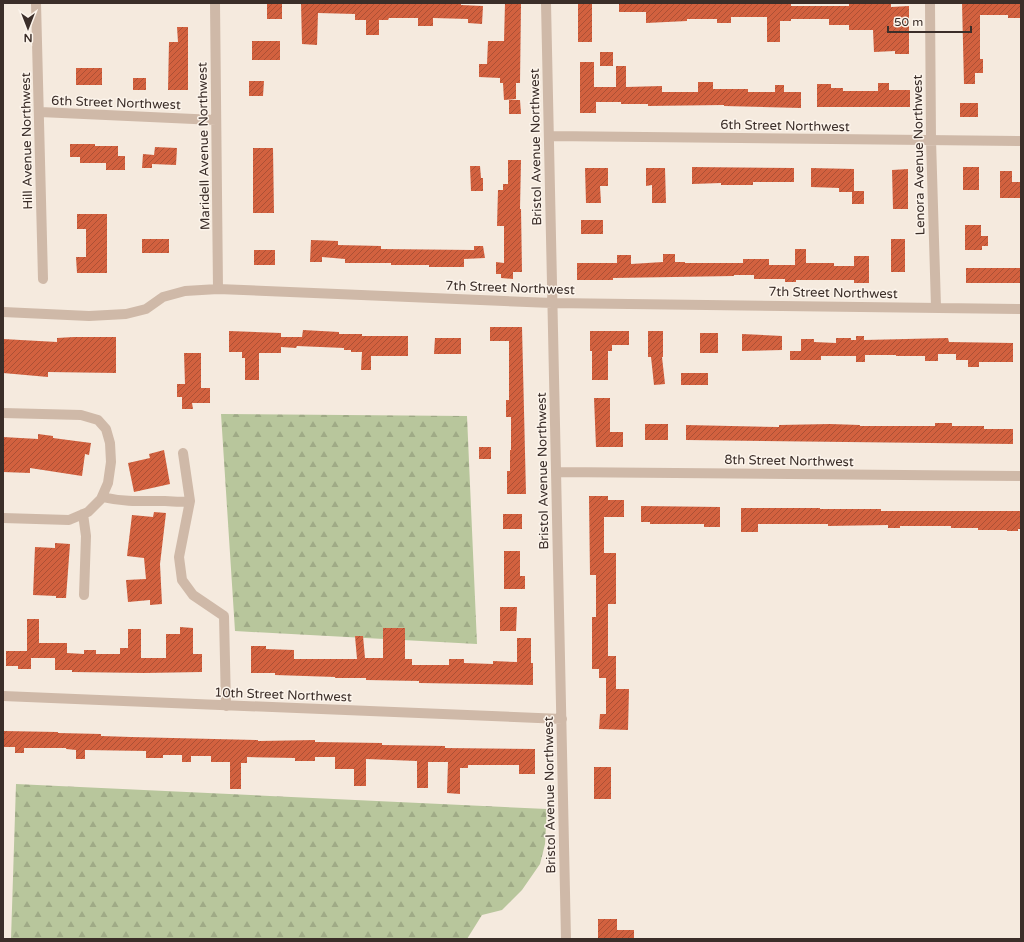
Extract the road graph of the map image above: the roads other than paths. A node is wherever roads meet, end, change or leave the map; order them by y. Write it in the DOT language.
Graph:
graph roads {
  1 [pos="36,3"];
  2 [pos="215,3"];
  3 [pos="546,3"];
  4 [pos="930,3"];
  5 [pos="40,112"];
  6 [pos="216,120"];
  7 [pos="549,136"];
  8 [pos="931,140"];
  9 [pos="1021,141"];
  10 [pos="43,279"];
  11 [pos="218,289"];
  12 [pos="552,303"];
  13 [pos="936,307"];
  14 [pos="1021,309"];
  15 [pos="3,312"];
  16 [pos="3,413"];
  17 [pos="183,453"];
  18 [pos="556,472"];
  19 [pos="1021,476"];
  20 [pos="102,497"];
  21 [pos="190,501"];
  22 [pos="83,514"];
  23 [pos="3,518"];
  24 [pos="84,595"];
  25 [pos="3,696"];
  26 [pos="226,706"];
  27 [pos="562,719"];
  28 [pos="566,939"];
  1 -- 5 [label="street, Hill Avenue Northwest"];
  2 -- 6 [label="street, Maridell Avenue Northwest"];
  3 -- 7 [label="street, Bristol Avenue Northwest"];
  4 -- 8 [label="street, Lenora Avenue Northwest"];
  5 -- 6 [label="street, 6th Street Northwest"];
  5 -- 10 [label="street, Hill Avenue Northwest"];
  6 -- 11 [label="street, Maridell Avenue Northwest"];
  7 -- 8 [label="street, 6th Street Northwest"];
  7 -- 12 [label="street, Bristol Avenue Northwest"];
  8 -- 9 [label="street, 6th Street Northwest"];
  8 -- 13 [label="street, Lenora Avenue Northwest"];
  11 -- 12 [label="street, 7th Street Northwest"];
  11 -- 15 [label="street, 7th Street Northwest"];
  12 -- 13 [label="street, 7th Street Northwest"];
  12 -- 18 [label="street, Bristol Avenue Northwest"];
  13 -- 14 [label="street, 7th Street Northwest"];
  16 -- 20 [label="street"];
  17 -- 21 [label="street"];
  18 -- 19 [label="street, 8th Street Northwest"];
  18 -- 27 [label="street, Bristol Avenue Northwest"];
  20 -- 21 [label="street"];
  20 -- 22 [label="street"];
  21 -- 26 [label="street"];
  22 -- 23 [label="street"];
  22 -- 24 [label="street"];
  25 -- 26 [label="street, 10th Street Northwest"];
  26 -- 27 [label="street, 10th Street Northwest"];
  27 -- 28 [label="street, Bristol Avenue Northwest"];
}
